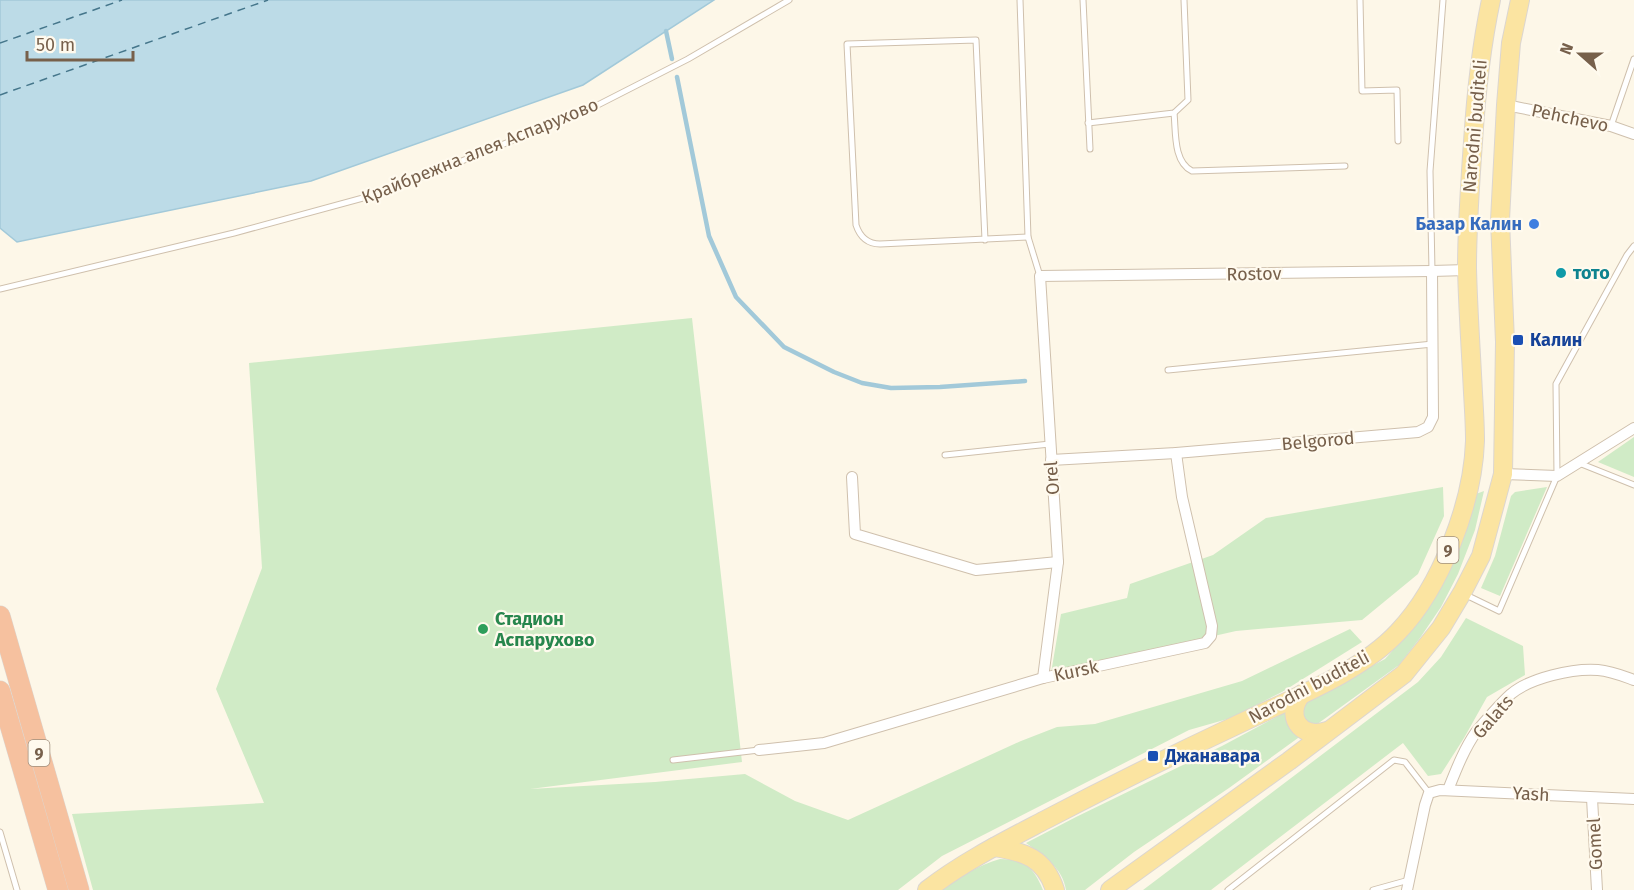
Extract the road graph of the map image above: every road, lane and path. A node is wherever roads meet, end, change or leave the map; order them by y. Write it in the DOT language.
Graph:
graph roads {
  1 [pos="789,0"];
  2 [pos="1020,0"];
  3 [pos="1083,0"];
  4 [pos="1184,0"];
  5 [pos="1360,0"];
  6 [pos="1443,0"];
  7 [pos="1491,0"];
  8 [pos="1520,0"];
  9 [pos="1634,59"];
  10 [pos="1506,105"];
  11 [pos="1174,113"];
  12 [pos="1088,123"];
  13 [pos="1611,126"];
  14 [pos="1634,134"];
  15 [pos="1398,141"];
  16 [pos="1090,149"];
  17 [pos="1345,166"];
  18 [pos="1028,237"];
  19 [pos="985,240"];
  20 [pos="1634,246"];
  21 [pos="1467,270"];
  22 [pos="1432,272"];
  23 [pos="1040,276"];
  24 [pos="0,289"];
  25 [pos="1433,344"];
  26 [pos="1168,370"];
  27 [pos="1634,428"];
  28 [pos="1050,444"];
  29 [pos="1176,453"];
  30 [pos="945,456"];
  31 [pos="1051,460"];
  32 [pos="1578,463"];
  33 [pos="1503,474"];
  34 [pos="1557,476"];
  35 [pos="852,477"];
  36 [pos="1634,485"];
  37 [pos="1058,562"];
  38 [pos="1462,593"];
  39 [pos="0,616"];
  40 [pos="1043,678"];
  41 [pos="1634,680"];
  42 [pos="0,691"];
  43 [pos="1302,694"];
  44 [pos="1327,732"];
  45 [pos="759,750"];
  46 [pos="674,760"];
  47 [pos="1448,790"];
  48 [pos="1430,793"];
  49 [pos="1592,798"];
  50 [pos="1634,799"];
  51 [pos="0,832"];
  52 [pos="994,847"];
  53 [pos="1408,885"];
  54 [pos="17,890"];
  55 [pos="58,890"];
  56 [pos="79,890"];
  57 [pos="927,890"];
  58 [pos="1056,890"];
  59 [pos="1110,890"];
  60 [pos="1228,890"];
  61 [pos="1373,890"];
  62 [pos="1597,890"];
  1 -- 24 [label="lane, Крайбрежна алея Аспарухово"];
  2 -- 18 [label="lane"];
  3 -- 12 [label="lane"];
  4 -- 11 [label="lane"];
  5 -- 15 [label="lane"];
  6 -- 22 [label="lane"];
  7 -- 21 [label="main road, Narodni buditeli / 9"];
  8 -- 10 [label="main road, Narodni buditeli / 9"];
  9 -- 13 [label="lane"];
  10 -- 13 [label="street, Pehchevo"];
  10 -- 33 [label="main road, Narodni buditeli / 9"];
  11 -- 12 [label="lane"];
  11 -- 17 [label="lane"];
  12 -- 16 [label="lane"];
  13 -- 14 [label="street, Pehchevo"];
  18 -- 19 [label="lane"];
  18 -- 23 [label="lane"];
  19 -- 19 [label="lane"];
  20 -- 34 [label="lane"];
  21 -- 22 [label="street, Rostov"];
  21 -- 43 [label="main road, Narodni buditeli / 9"];
  22 -- 23 [label="street, Rostov"];
  22 -- 25 [label="street, Belgorod"];
  23 -- 28 [label="street, Orel"];
  25 -- 26 [label="lane"];
  25 -- 29 [label="street, Belgorod"];
  27 -- 32 [label="street"];
  28 -- 30 [label="lane"];
  28 -- 31 [label="street, Orel"];
  29 -- 31 [label="street, Belgorod"];
  29 -- 40 [label="street, Kursk"];
  31 -- 37 [label="street, Orel"];
  32 -- 34 [label="street"];
  32 -- 36 [label="lane"];
  33 -- 34 [label="street"];
  33 -- 38 [label="main road, Narodni buditeli / 9"];
  34 -- 38 [label="lane"];
  35 -- 37 [label="street"];
  37 -- 40 [label="street, Orel"];
  38 -- 44 [label="main road, Narodni buditeli / 9"];
  39 -- 56 [label="highway, 9"];
  40 -- 45 [label="street, Kursk"];
  41 -- 47 [label="street, Galats"];
  42 -- 55 [label="highway, 9"];
  43 -- 44 [label="main road"];
  43 -- 52 [label="main road, Narodni buditeli / 9"];
  44 -- 59 [label="main road, Narodni buditeli / 9"];
  45 -- 46 [label="lane"];
  47 -- 48 [label="street, Yash"];
  47 -- 49 [label="street, Yash"];
  48 -- 53 [label="street"];
  48 -- 60 [label="lane"];
  49 -- 50 [label="street, Yash"];
  49 -- 62 [label="street, Gomel"];
  51 -- 54 [label="lane"];
  52 -- 57 [label="main road, Narodni buditeli / 9"];
  52 -- 58 [label="main road"];
  53 -- 61 [label="lane"];
}
